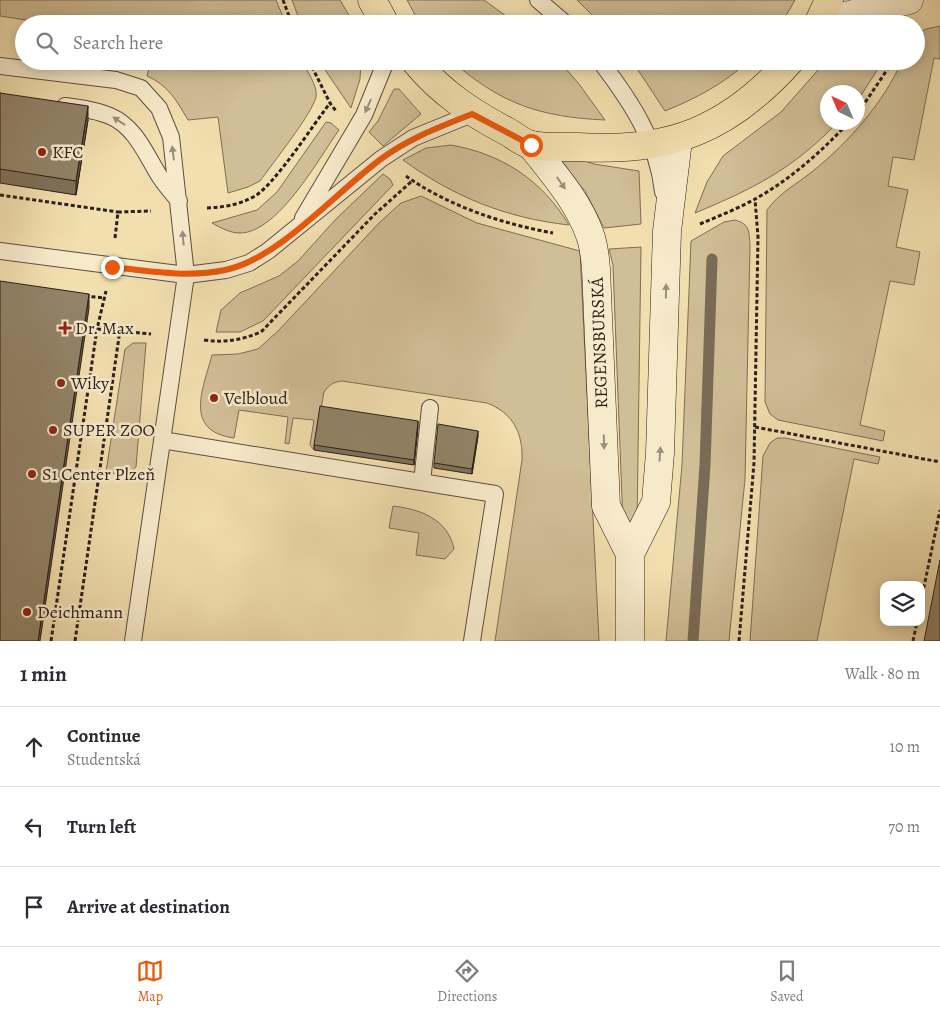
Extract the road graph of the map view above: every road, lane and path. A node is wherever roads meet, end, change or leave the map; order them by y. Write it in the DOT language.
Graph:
graph roads {
  1 [pos="283,0"];
  2 [pos="372,0"];
  3 [pos="538,0"];
  4 [pos="829,0"];
  5 [pos="909,0"];
  6 [pos="289,15"];
  7 [pos="380,15"];
  8 [pos="556,15"];
  9 [pos="822,15"];
  10 [pos="852,15"];
  11 [pos="0,66"];
  12 [pos="15,68"];
  13 [pos="33,70"];
  14 [pos="314,70"];
  15 [pos="382,70"];
  16 [pos="423,70"];
  17 [pos="606,70"];
  18 [pos="782,70"];
  19 [pos="887,70"];
  20 [pos="865,103"];
  21 [pos="46,104"];
  22 [pos="472,114"];
  23 [pos="678,140"];
  24 [pos="652,144"];
  25 [pos="531,145"];
  26 [pos="412,181"];
  27 [pos="0,195"];
  28 [pos="755,199"];
  29 [pos="180,206"];
  30 [pos="118,212"];
  31 [pos="296,229"];
  32 [pos="667,231"];
  33 [pos="0,251"];
  34 [pos="112,267"];
  35 [pos="186,275"];
  36 [pos="76,294"];
  37 [pos="105,298"];
  38 [pos="97,329"];
  39 [pos="120,330"];
  40 [pos="176,337"];
  41 [pos="430,408"];
  42 [pos="755,427"];
  43 [pos="162,440"];
  44 [pos="940,462"];
  45 [pos="422,482"];
  46 [pos="940,510"];
  47 [pos="630,554"];
  48 [pos="925,582"];
  49 [pos="916,626"];
  50 [pos="51,641"];
  51 [pos="75,641"];
  52 [pos="133,641"];
  53 [pos="472,641"];
  54 [pos="630,641"];
  55 [pos="739,641"];
  56 [pos="913,641"];
  1 -- 6 [label="path"];
  2 -- 7 [label="main road"];
  3 -- 8 [label="lane"];
  4 -- 9 [label="main road"];
  5 -- 10 [label="main road"];
  12 -- 11 [label="lane, one-way"];
  29 -- 13 [label="lane, one-way"];
  14 -- 29 [label="path"];
  15 -- 31 [label="lane, one-way"];
  16 -- 22 [label="main road"];
  17 -- 24 [label="lane"];
  18 -- 23 [label="main road"];
  19 -- 20 [label="path"];
  29 -- 21 [label="lane, one-way"];
  22 -- 25 [label="main road"];
  22 -- 31 [label="lane"];
  23 -- 24 [label="main road"];
  23 -- 32 [label="main road, REGENSBURSKÁ"];
  24 -- 25 [label="main road"];
  24 -- 32 [label="lane"];
  25 -- 47 [label="main road, REGENSBURSKÁ, one-way"];
  26 -- 40 [label="path"];
  27 -- 30 [label="path"];
  28 -- 42 [label="path"];
  29 -- 30 [label="path"];
  35 -- 29 [label="lane, one-way"];
  30 -- 34 [label="path"];
  31 -- 35 [label="lane"];
  47 -- 32 [label="main road, REGENSBURSKÁ, one-way"];
  33 -- 34 [label="lane"];
  34 -- 35 [label="lane"];
  34 -- 37 [label="path"];
  35 -- 40 [label="lane"];
  36 -- 37 [label="path"];
  37 -- 38 [label="path"];
  38 -- 39 [label="path"];
  38 -- 50 [label="path"];
  39 -- 40 [label="path"];
  39 -- 51 [label="path"];
  40 -- 43 [label="lane"];
  41 -- 45 [label="lane"];
  42 -- 44 [label="path"];
  42 -- 55 [label="path"];
  43 -- 45 [label="lane"];
  43 -- 52 [label="lane"];
  45 -- 53 [label="lane"];
  46 -- 48 [label="path"];
  47 -- 54 [label="main road, REGENSBURSKÁ"];
  49 -- 56 [label="path"];
}
